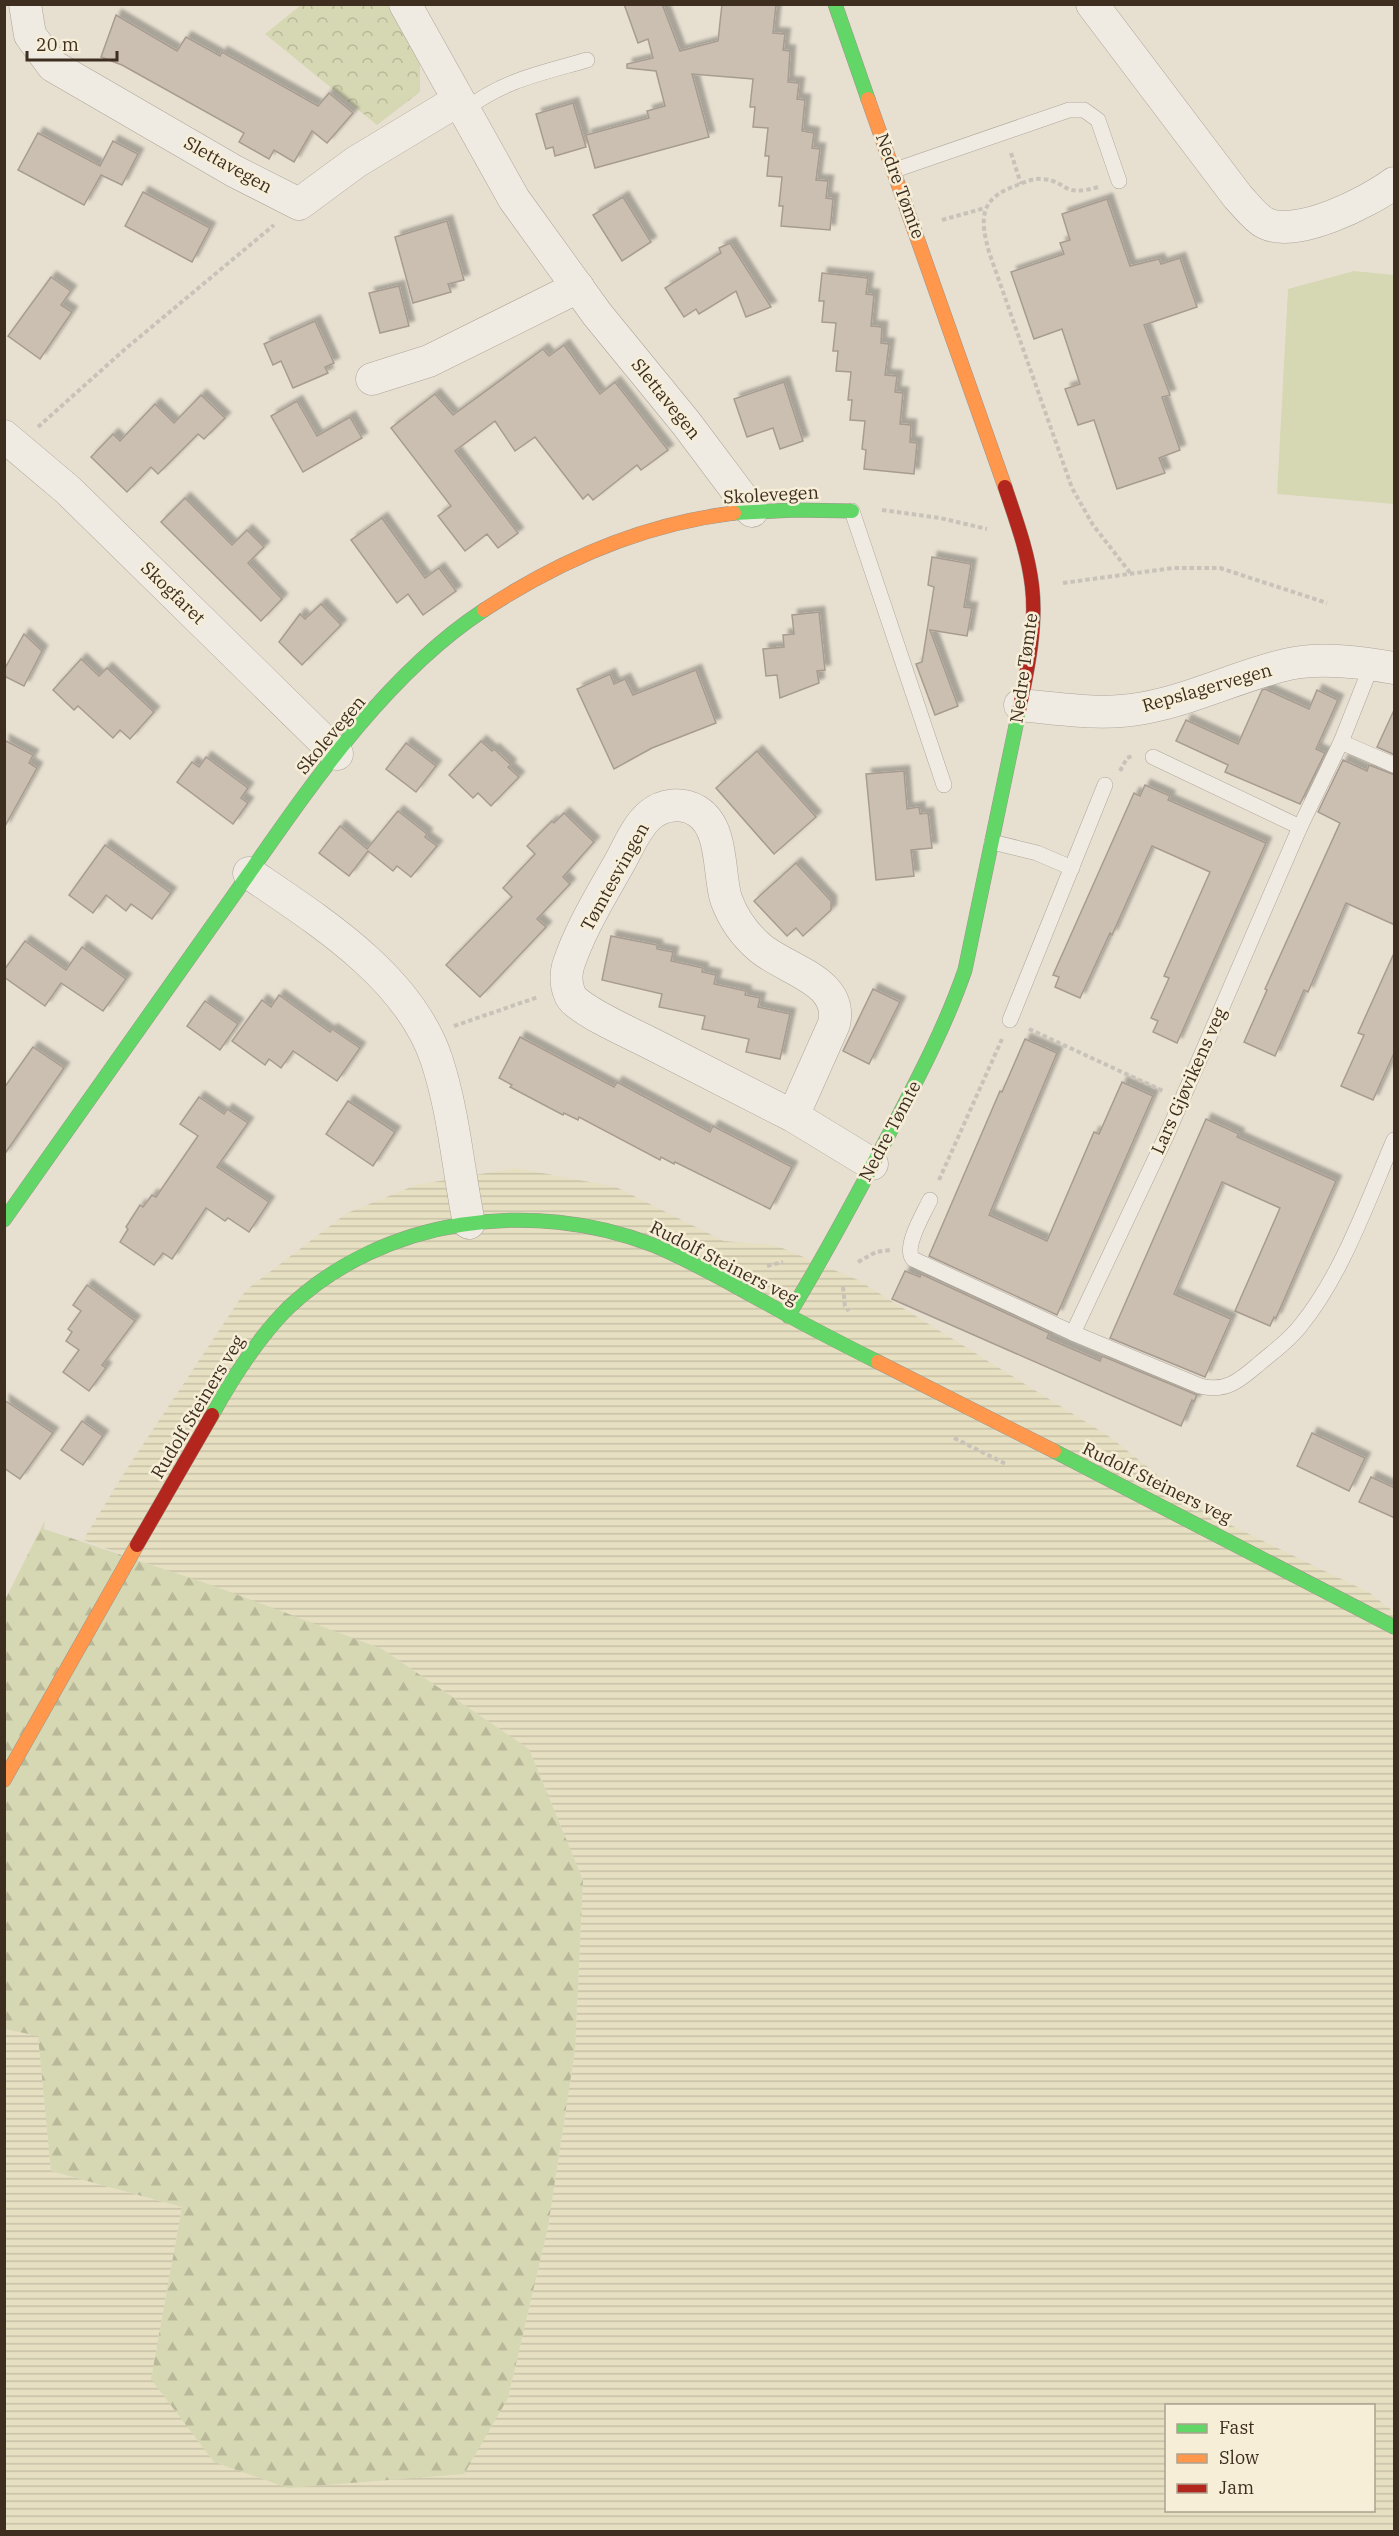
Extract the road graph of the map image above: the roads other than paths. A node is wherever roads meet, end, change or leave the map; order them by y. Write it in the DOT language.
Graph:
graph roads {
  1 [pos="25,4"];
  2 [pos="405,4"];
  3 [pos="835,4"];
  4 [pos="1092,4"];
  5 [pos="587,60"];
  6 [pos="460,106"];
  7 [pos="895,170"];
  8 [pos="1119,181"];
  9 [pos="1395,183"];
  10 [pos="578,287"];
  11 [pos="372,379"];
  12 [pos="9,449"];
  13 [pos="752,511"];
  14 [pos="852,511"];
  15 [pos="1383,666"];
  16 [pos="1020,705"];
  17 [pos="1341,742"];
  18 [pos="337,754"];
  19 [pos="1153,757"];
  20 [pos="1395,765"];
  21 [pos="1105,785"];
  22 [pos="944,786"];
  23 [pos="1300,826"];
  24 [pos="992,842"];
  25 [pos="1072,868"];
  26 [pos="249,873"];
  27 [pos="1010,1020"];
  28 [pos="793,1116"];
  29 [pos="1395,1140"];
  30 [pos="872,1164"];
  31 [pos="930,1200"];
  32 [pos="4,1220"];
  33 [pos="469,1223"];
  34 [pos="788,1316"];
  35 [pos="1073,1333"];
  36 [pos="1395,1627"];
  37 [pos="4,1780"];
  1 -- 6 [label="street, Slettavegen"];
  2 -- 6 [label="street, Slettavegen"];
  3 -- 7 [label="street, Nedre Tømte"];
  4 -- 9 [label="street"];
  5 -- 6 [label="lane"];
  6 -- 10 [label="street, Slettavegen"];
  7 -- 8 [label="lane"];
  7 -- 16 [label="street, Nedre Tømte"];
  10 -- 11 [label="street"];
  10 -- 13 [label="street, Slettavegen"];
  12 -- 18 [label="street, Skogfaret"];
  13 -- 14 [label="street, Skolevegen"];
  13 -- 18 [label="street, Skolevegen"];
  14 -- 22 [label="lane"];
  15 -- 16 [label="street, Repslagervegen"];
  15 -- 17 [label="lane, Lars Gjøvikens veg"];
  16 -- 24 [label="street, Nedre Tømte"];
  17 -- 20 [label="lane"];
  17 -- 23 [label="lane, Lars Gjøvikens veg"];
  18 -- 26 [label="street, Skolevegen"];
  19 -- 23 [label="lane"];
  21 -- 25 [label="lane"];
  23 -- 35 [label="lane, Lars Gjøvikens veg"];
  24 -- 25 [label="lane"];
  24 -- 30 [label="street, Nedre Tømte"];
  25 -- 27 [label="lane"];
  26 -- 32 [label="street, Skolevegen"];
  26 -- 33 [label="street"];
  28 -- 28 [label="street, Tømtesvingen"];
  28 -- 30 [label="street"];
  29 -- 35 [label="lane"];
  30 -- 34 [label="street, Nedre Tømte"];
  31 -- 35 [label="lane"];
  33 -- 34 [label="street, Rudolf Steiners veg"];
  33 -- 37 [label="street, Rudolf Steiners veg"];
  34 -- 36 [label="street, Rudolf Steiners veg"];
}
